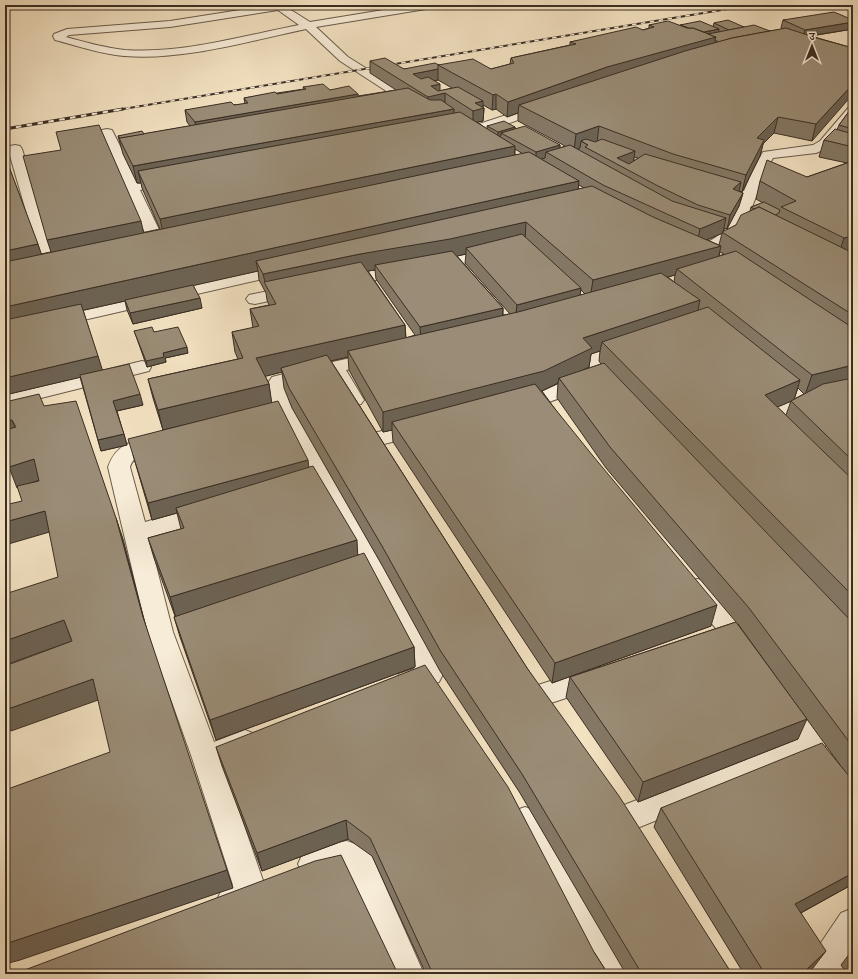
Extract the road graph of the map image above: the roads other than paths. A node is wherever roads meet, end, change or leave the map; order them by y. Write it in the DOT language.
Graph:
graph roads {
  1 [pos="432,5"];
  2 [pos="278,6"];
  3 [pos="308,26"];
  4 [pos="407,100"];
  5 [pos="392,102"];
  6 [pos="560,102"];
  7 [pos="853,110"];
  8 [pos="491,113"];
  9 [pos="430,114"];
  10 [pos="504,120"];
  11 [pos="524,131"];
  12 [pos="107,133"];
  13 [pos="489,138"];
  14 [pos="164,144"];
  15 [pos="15,149"];
  16 [pos="117,153"];
  17 [pos="187,177"];
  18 [pos="697,182"];
  19 [pos="133,187"];
  20 [pos="748,197"];
  21 [pos="742,213"];
  22 [pos="756,220"];
  23 [pos="717,228"];
  24 [pos="731,232"];
  25 [pos="172,239"];
  26 [pos="157,242"];
  27 [pos="142,246"];
  28 [pos="511,246"];
  29 [pos="721,260"];
  30 [pos="65,263"];
  31 [pos="50,266"];
  32 [pos="301,266"];
  33 [pos="35,269"];
  34 [pos="365,276"];
  35 [pos="378,294"];
  36 [pos="255,299"];
  37 [pos="5,333"];
  38 [pos="648,340"];
  39 [pos="395,354"];
  40 [pos="756,361"];
  41 [pos="142,367"];
  42 [pos="335,367"];
  43 [pos="599,371"];
  44 [pos="615,388"];
  45 [pos="5,401"];
  46 [pos="522,402"];
  47 [pos="284,408"];
  48 [pos="254,416"];
  49 [pos="445,422"];
  50 [pos="180,436"];
  51 [pos="794,443"];
  52 [pos="226,507"];
  53 [pos="136,533"];
  54 [pos="683,572"];
  55 [pos="615,670"];
  56 [pos="385,691"];
  57 [pos="542,695"];
  58 [pos="266,735"];
  59 [pos="206,758"];
  60 [pos="616,798"];
  61 [pos="514,800"];
  62 [pos="630,817"];
  63 [pos="642,838"];
  64 [pos="252,895"];
  65 [pos="210,911"];
  66 [pos="853,926"];
  67 [pos="407,974"];
  68 [pos="609,974"];
  69 [pos="820,974"];
  1 -- 3 [label="street"];
  2 -- 3 [label="street"];
  2 -- 3 [label="street"];
  3 -- 4 [label="street"];
  4 -- 5 [label="street"];
  4 -- 9 [label="street"];
  6 -- 10 [label="street"];
  7 -- 20 [label="street"];
  8 -- 10 [label="street"];
  10 -- 11 [label="street"];
  10 -- 13 [label="street"];
  12 -- 16 [label="street"];
  14 -- 16 [label="street"];
  15 -- 31 [label="street"];
  16 -- 19 [label="street"];
  17 -- 19 [label="street"];
  18 -- 20 [label="street"];
  19 -- 26 [label="street"];
  20 -- 21 [label="street"];
  21 -- 22 [label="street"];
  21 -- 24 [label="street"];
  23 -- 24 [label="street"];
  24 -- 29 [label="street"];
  25 -- 26 [label="street"];
  26 -- 27 [label="street"];
  28 -- 34 [label="street"];
  30 -- 31 [label="street"];
  31 -- 33 [label="street"];
  32 -- 37 [label="street"];
  34 -- 35 [label="street"];
  34 -- 36 [label="street"];
  38 -- 43 [label="street"];
  39 -- 42 [label="street"];
  40 -- 51 [label="street"];
  41 -- 45 [label="street"];
  42 -- 47 [label="street"];
  42 -- 49 [label="street"];
  43 -- 44 [label="street"];
  43 -- 46 [label="street"];
  47 -- 48 [label="street"];
  47 -- 56 [label="street"];
  50 -- 53 [label="street"];
  52 -- 53 [label="street"];
  53 -- 59 [label="street"];
  54 -- 62 [label="street"];
  55 -- 57 [label="street"];
  58 -- 59 [label="street"];
  59 -- 64 [label="street"];
  60 -- 62 [label="street"];
  61 -- 68 [label="street"];
  62 -- 63 [label="street"];
  64 -- 65 [label="street"];
  64 -- 67 [label="street"];
  66 -- 69 [label="street"];
}
